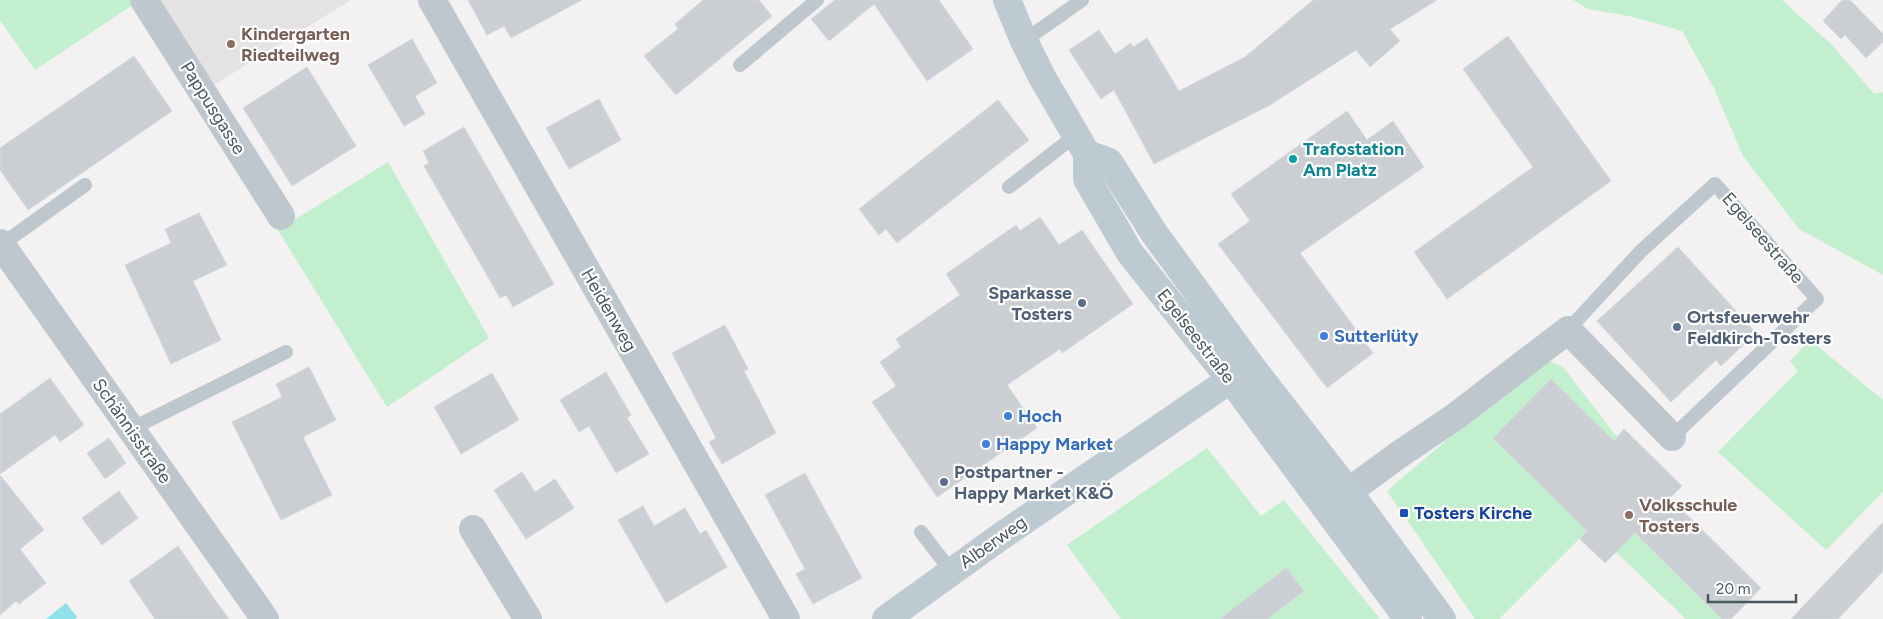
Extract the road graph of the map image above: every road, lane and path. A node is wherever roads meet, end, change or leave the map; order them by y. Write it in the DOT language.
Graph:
graph roads {
  1 [pos="144,0"];
  2 [pos="432,0"];
  3 [pos="817,0"];
  4 [pos="1007,0"];
  5 [pos="1082,0"];
  6 [pos="1024,41"];
  7 [pos="740,65"];
  8 [pos="1082,144"];
  9 [pos="85,185"];
  10 [pos="1009,187"];
  11 [pos="281,216"];
  12 [pos="1,244"];
  13 [pos="1568,330"];
  14 [pos="286,352"];
  15 [pos="1241,373"];
  16 [pos="131,429"];
  17 [pos="1672,437"];
  18 [pos="1349,492"];
  19 [pos="1327,508"];
  20 [pos="473,528"];
  21 [pos="921,532"];
  22 [pos="951,571"];
  23 [pos="891,617"];
  24 [pos="265,619"];
  25 [pos="528,619"];
  26 [pos="786,619"];
  27 [pos="1408,619"];
  28 [pos="1442,619"];
  1 -- 11 [label="street, Pappusgasse"];
  2 -- 26 [label="street, Heidenweg"];
  3 -- 7 [label="lane"];
  4 -- 6 [label="main road, Egelseestraße"];
  5 -- 6 [label="lane"];
  6 -- 8 [label="main road, Egelseestraße"];
  8 -- 10 [label="lane"];
  8 -- 15 [label="main road, Egelseestraße"];
  9 -- 12 [label="lane"];
  12 -- 16 [label="street, Schännisstraße"];
  13 -- 17 [label="street, Egelseestraße"];
  13 -- 17 [label="lane, Egelseestraße"];
  13 -- 18 [label="street, Egelseestraße"];
  14 -- 16 [label="lane"];
  15 -- 18 [label="main road, Egelseestraße"];
  15 -- 19 [label="main road, Egelseestraße"];
  15 -- 22 [label="main road, Alberweg"];
  16 -- 24 [label="street, Schännisstraße"];
  18 -- 19 [label="street, Egelseestraße"];
  18 -- 28 [label="main road, Egelseestraße"];
  19 -- 27 [label="main road, Egelseestraße"];
  20 -- 25 [label="street"];
  21 -- 22 [label="lane"];
  22 -- 23 [label="main road, Alberweg"];
}
